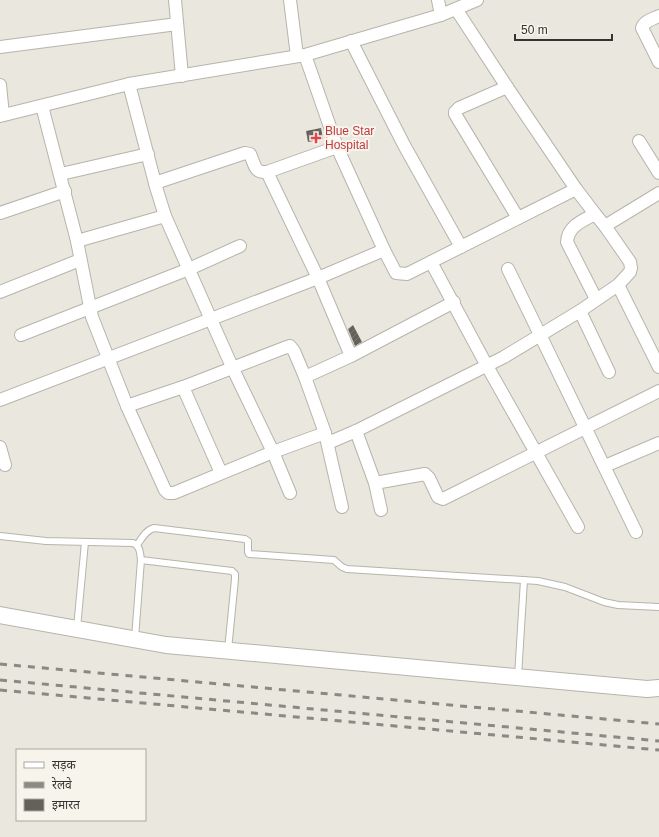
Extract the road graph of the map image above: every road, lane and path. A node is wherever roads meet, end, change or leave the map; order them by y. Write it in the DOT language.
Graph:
graph roads {
  1 [pos="175,0"];
  2 [pos="290,0"];
  3 [pos="438,0"];
  4 [pos="477,0"];
  5 [pos="456,9"];
  6 [pos="440,14"];
  7 [pos="659,16"];
  8 [pos="177,24"];
  9 [pos="351,41"];
  10 [pos="0,47"];
  11 [pos="301,55"];
  12 [pos="659,62"];
  13 [pos="182,76"];
  14 [pos="129,84"];
  15 [pos="0,85"];
  16 [pos="507,87"];
  17 [pos="42,106"];
  18 [pos="2,116"];
  19 [pos="639,141"];
  20 [pos="337,147"];
  21 [pos="148,154"];
  22 [pos="267,172"];
  23 [pos="659,173"];
  24 [pos="61,174"];
  25 [pos="155,183"];
  26 [pos="576,189"];
  27 [pos="65,191"];
  28 [pos="657,198"];
  29 [pos="0,213"];
  30 [pos="594,214"];
  31 [pos="165,216"];
  32 [pos="518,218"];
  33 [pos="605,226"];
  34 [pos="77,241"];
  35 [pos="240,246"];
  36 [pos="461,247"];
  37 [pos="384,250"];
  38 [pos="80,260"];
  39 [pos="431,262"];
  40 [pos="188,269"];
  41 [pos="508,269"];
  42 [pos="318,278"];
  43 [pos="618,285"];
  44 [pos="0,292"];
  45 [pos="596,299"];
  46 [pos="454,302"];
  47 [pos="90,308"];
  48 [pos="580,311"];
  49 [pos="211,319"];
  50 [pos="21,335"];
  51 [pos="541,335"];
  52 [pos="351,356"];
  53 [pos="108,358"];
  54 [pos="487,366"];
  55 [pos="659,367"];
  56 [pos="233,368"];
  57 [pos="609,372"];
  58 [pos="305,377"];
  59 [pos="183,387"];
  60 [pos="659,391"];
  61 [pos="0,400"];
  62 [pos="127,406"];
  63 [pos="586,429"];
  64 [pos="356,431"];
  65 [pos="327,438"];
  66 [pos="659,443"];
  67 [pos="0,447"];
  68 [pos="273,452"];
  69 [pos="536,452"];
  70 [pos="5,465"];
  71 [pos="605,466"];
  72 [pos="221,473"];
  73 [pos="375,483"];
  74 [pos="290,493"];
  75 [pos="342,507"];
  76 [pos="381,510"];
  77 [pos="578,527"];
  78 [pos="636,532"];
  79 [pos="0,536"];
  80 [pos="85,542"];
  81 [pos="137,545"];
  82 [pos="141,560"];
  83 [pos="524,580"];
  84 [pos="659,607"];
  85 [pos="0,615"];
  86 [pos="77,629"];
  87 [pos="135,640"];
  88 [pos="228,652"];
  89 [pos="518,678"];
  90 [pos="659,688"];
  1 -- 8 [label="street"];
  2 -- 11 [label="street"];
  3 -- 6 [label="street"];
  4 -- 5 [label="street"];
  5 -- 6 [label="street"];
  5 -- 16 [label="street"];
  6 -- 9 [label="street"];
  7 -- 12 [label="street"];
  8 -- 10 [label="street"];
  8 -- 13 [label="street"];
  9 -- 11 [label="street"];
  9 -- 36 [label="street"];
  11 -- 13 [label="street"];
  11 -- 20 [label="street"];
  13 -- 14 [label="street"];
  14 -- 17 [label="street"];
  14 -- 21 [label="street"];
  15 -- 18 [label="street"];
  16 -- 26 [label="street"];
  16 -- 32 [label="street"];
  17 -- 18 [label="street"];
  17 -- 24 [label="street"];
  19 -- 23 [label="street"];
  20 -- 22 [label="street"];
  20 -- 37 [label="street"];
  21 -- 24 [label="street"];
  21 -- 25 [label="street"];
  22 -- 25 [label="street"];
  22 -- 42 [label="street"];
  24 -- 27 [label="street"];
  25 -- 31 [label="street"];
  26 -- 30 [label="street"];
  26 -- 32 [label="street"];
  27 -- 29 [label="street"];
  27 -- 34 [label="street"];
  28 -- 33 [label="street"];
  30 -- 33 [label="street"];
  30 -- 45 [label="street"];
  31 -- 34 [label="street"];
  31 -- 40 [label="street"];
  32 -- 36 [label="street"];
  33 -- 43 [label="street"];
  34 -- 38 [label="street"];
  35 -- 40 [label="street"];
  36 -- 39 [label="street"];
  37 -- 39 [label="street"];
  37 -- 42 [label="street"];
  38 -- 44 [label="street"];
  38 -- 47 [label="street"];
  39 -- 46 [label="street"];
  40 -- 47 [label="street"];
  40 -- 49 [label="street"];
  41 -- 51 [label="street"];
  42 -- 49 [label="street"];
  42 -- 52 [label="street"];
  43 -- 45 [label="street"];
  43 -- 55 [label="street"];
  45 -- 48 [label="street"];
  46 -- 52 [label="street"];
  46 -- 54 [label="street"];
  47 -- 50 [label="street"];
  47 -- 53 [label="street"];
  48 -- 51 [label="street"];
  48 -- 57 [label="street"];
  49 -- 53 [label="street"];
  49 -- 56 [label="street"];
  51 -- 54 [label="street"];
  51 -- 63 [label="street"];
  52 -- 58 [label="street"];
  53 -- 61 [label="street"];
  53 -- 62 [label="street"];
  54 -- 64 [label="street"];
  54 -- 69 [label="street"];
  56 -- 58 [label="street"];
  56 -- 59 [label="street"];
  56 -- 68 [label="street"];
  58 -- 65 [label="street"];
  59 -- 62 [label="street"];
  59 -- 72 [label="street"];
  60 -- 63 [label="street"];
  62 -- 72 [label="street"];
  63 -- 69 [label="street"];
  63 -- 71 [label="street"];
  64 -- 65 [label="street"];
  64 -- 73 [label="street"];
  65 -- 68 [label="street"];
  65 -- 75 [label="street"];
  66 -- 71 [label="street"];
  67 -- 70 [label="street"];
  68 -- 72 [label="street"];
  68 -- 74 [label="street"];
  69 -- 73 [label="street"];
  69 -- 77 [label="street"];
  71 -- 78 [label="street"];
  73 -- 76 [label="street"];
  79 -- 80 [label="lane"];
  80 -- 81 [label="lane"];
  80 -- 86 [label="lane"];
  81 -- 82 [label="lane"];
  81 -- 83 [label="lane"];
  82 -- 87 [label="lane"];
  82 -- 88 [label="lane"];
  83 -- 84 [label="lane"];
  83 -- 89 [label="lane"];
  85 -- 86 [label="street"];
  86 -- 87 [label="street"];
  87 -- 88 [label="street"];
  88 -- 89 [label="street"];
  89 -- 90 [label="street"];
}
